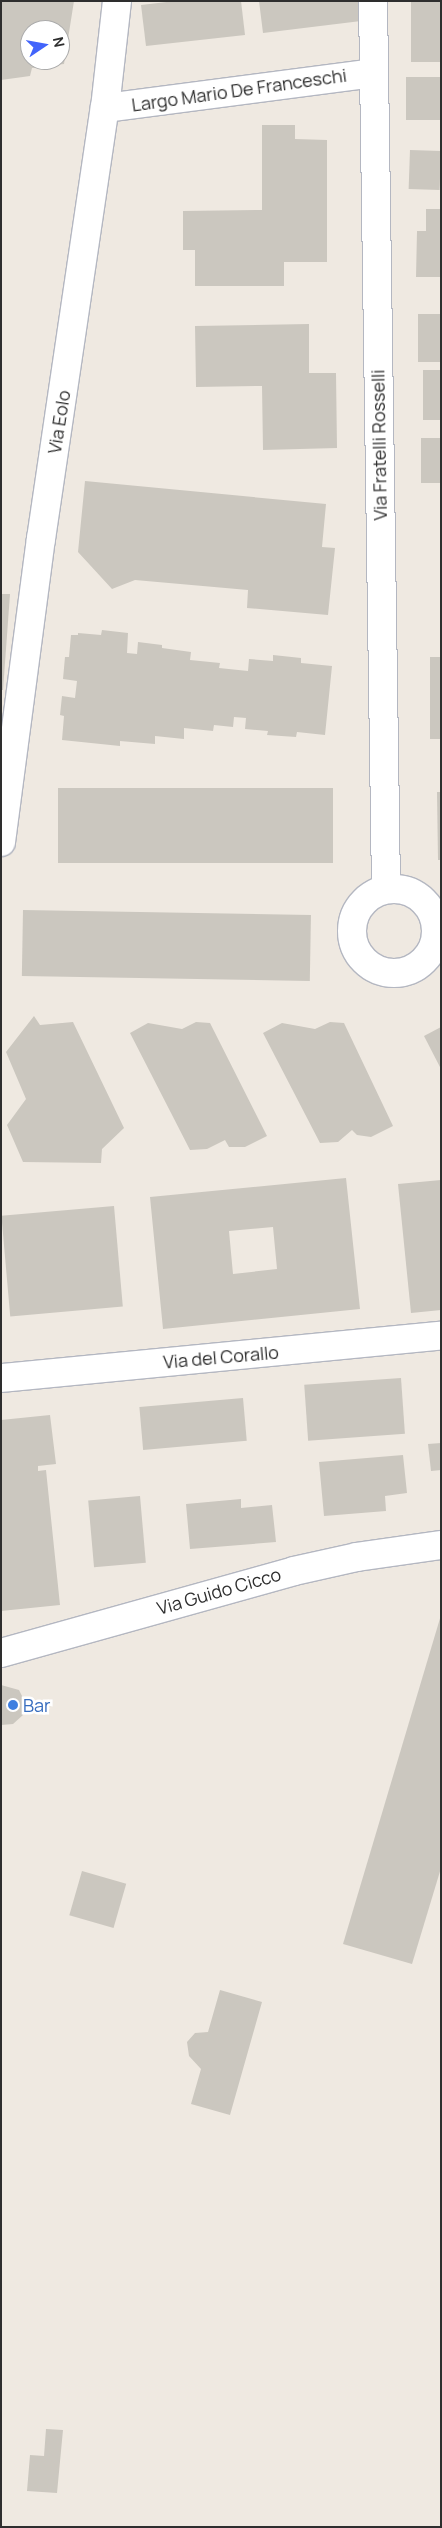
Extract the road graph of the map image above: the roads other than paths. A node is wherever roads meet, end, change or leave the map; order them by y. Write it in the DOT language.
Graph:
graph roads {
  1 [pos="117,1"];
  2 [pos="373,1"];
  3 [pos="373,73"];
  4 [pos="105,108"];
  5 [pos="1,842"];
  6 [pos="386,889"];
  7 [pos="441,1336"];
  8 [pos="1,1378"];
  9 [pos="441,1544"];
  10 [pos="1,1653"];
  1 -- 4 [label="street, Via Eolo"];
  2 -- 3 [label="street, Via Fratelli Rosselli"];
  3 -- 4 [label="street, Largo Mario De Franceschi"];
  3 -- 6 [label="street, Via Fratelli Rosselli"];
  4 -- 5 [label="street, Via Eolo"];
  7 -- 8 [label="street, Via del Corallo"];
  9 -- 10 [label="street, Via Guido Cicco"];
}
